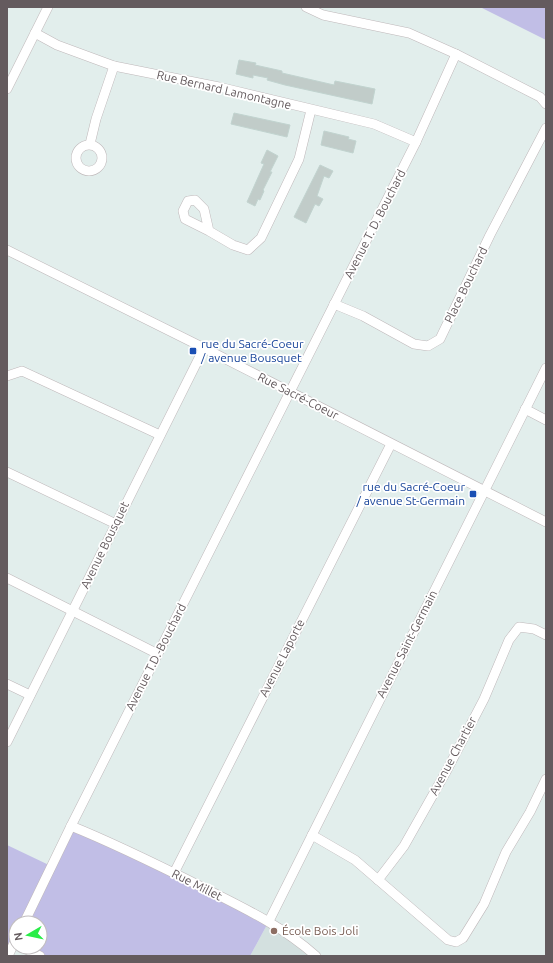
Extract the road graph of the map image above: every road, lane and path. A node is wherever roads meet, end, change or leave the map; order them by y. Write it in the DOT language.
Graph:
graph roads {
  1 [pos="48,7"];
  2 [pos="306,7"];
  3 [pos="35,33"];
  4 [pos="456,54"];
  5 [pos="114,66"];
  6 [pos="7,89"];
  7 [pos="546,104"];
  8 [pos="311,110"];
  9 [pos="546,128"];
  10 [pos="416,142"];
  11 [pos="90,144"];
  12 [pos="209,231"];
  13 [pos="7,250"];
  14 [pos="334,304"];
  15 [pos="204,348"];
  16 [pos="546,368"];
  17 [pos="7,376"];
  18 [pos="291,393"];
  19 [pos="525,409"];
  20 [pos="546,420"];
  21 [pos="160,435"];
  22 [pos="391,444"];
  23 [pos="7,472"];
  24 [pos="484,491"];
  25 [pos="546,522"];
  26 [pos="116,524"];
  27 [pos="7,578"];
  28 [pos="73,611"];
  29 [pos="546,635"];
  30 [pos="158,654"];
  31 [pos="7,684"];
  32 [pos="30,695"];
  33 [pos="7,742"];
  34 [pos="546,779"];
  35 [pos="71,826"];
  36 [pos="312,835"];
  37 [pos="174,873"];
  38 [pos="378,880"];
  39 [pos="28,915"];
  40 [pos="269,921"];
  41 [pos="316,956"];
  1 -- 3 [label="street"];
  2 -- 4 [label="street"];
  3 -- 5 [label="street, Rue Bernard Lamontagne"];
  3 -- 6 [label="street"];
  4 -- 7 [label="street"];
  4 -- 10 [label="street, Avenue T. D. Bouchard"];
  5 -- 8 [label="street, Rue Bernard Lamontagne"];
  5 -- 11 [label="street"];
  8 -- 10 [label="street, Rue Bernard Lamontagne"];
  8 -- 12 [label="street"];
  9 -- 14 [label="street, Place Bouchard"];
  10 -- 14 [label="street, Avenue T. D. Bouchard"];
  13 -- 15 [label="street, Rue Sacré-Coeur"];
  14 -- 18 [label="street, Avenue T. D. Bouchard"];
  15 -- 18 [label="street, Rue Sacré-Coeur"];
  15 -- 21 [label="street, Avenue Bousquet"];
  16 -- 19 [label="street, Avenue Saint-Germain"];
  17 -- 21 [label="street"];
  18 -- 22 [label="street, Rue Sacré-Coeur"];
  18 -- 30 [label="street, Avenue T.D.-Bouchard"];
  19 -- 20 [label="street"];
  19 -- 24 [label="street, Avenue Saint-Germain"];
  21 -- 26 [label="street, Avenue Bousquet"];
  22 -- 24 [label="street, Rue Sacré-Coeur"];
  22 -- 37 [label="street, Avenue Laporte"];
  23 -- 26 [label="street"];
  24 -- 25 [label="street, Rue Sacré-Coeur"];
  24 -- 36 [label="street, Avenue Saint-Germain"];
  26 -- 28 [label="street, Avenue Bousquet"];
  27 -- 28 [label="street"];
  28 -- 30 [label="street"];
  28 -- 32 [label="street, Avenue Bousquet"];
  29 -- 38 [label="street, Avenue Chartier"];
  30 -- 35 [label="street, Avenue T.D.-Bouchard"];
  31 -- 32 [label="street"];
  32 -- 33 [label="street, Avenue Bousquet"];
  34 -- 38 [label="street"];
  35 -- 37 [label="street, Rue Millet"];
  35 -- 39 [label="street, Avenue T.D.-Bouchard"];
  36 -- 38 [label="street"];
  36 -- 40 [label="street, Avenue Saint-Germain"];
  37 -- 40 [label="street, Rue Millet"];
  40 -- 41 [label="street, Rue Millet"];
}
